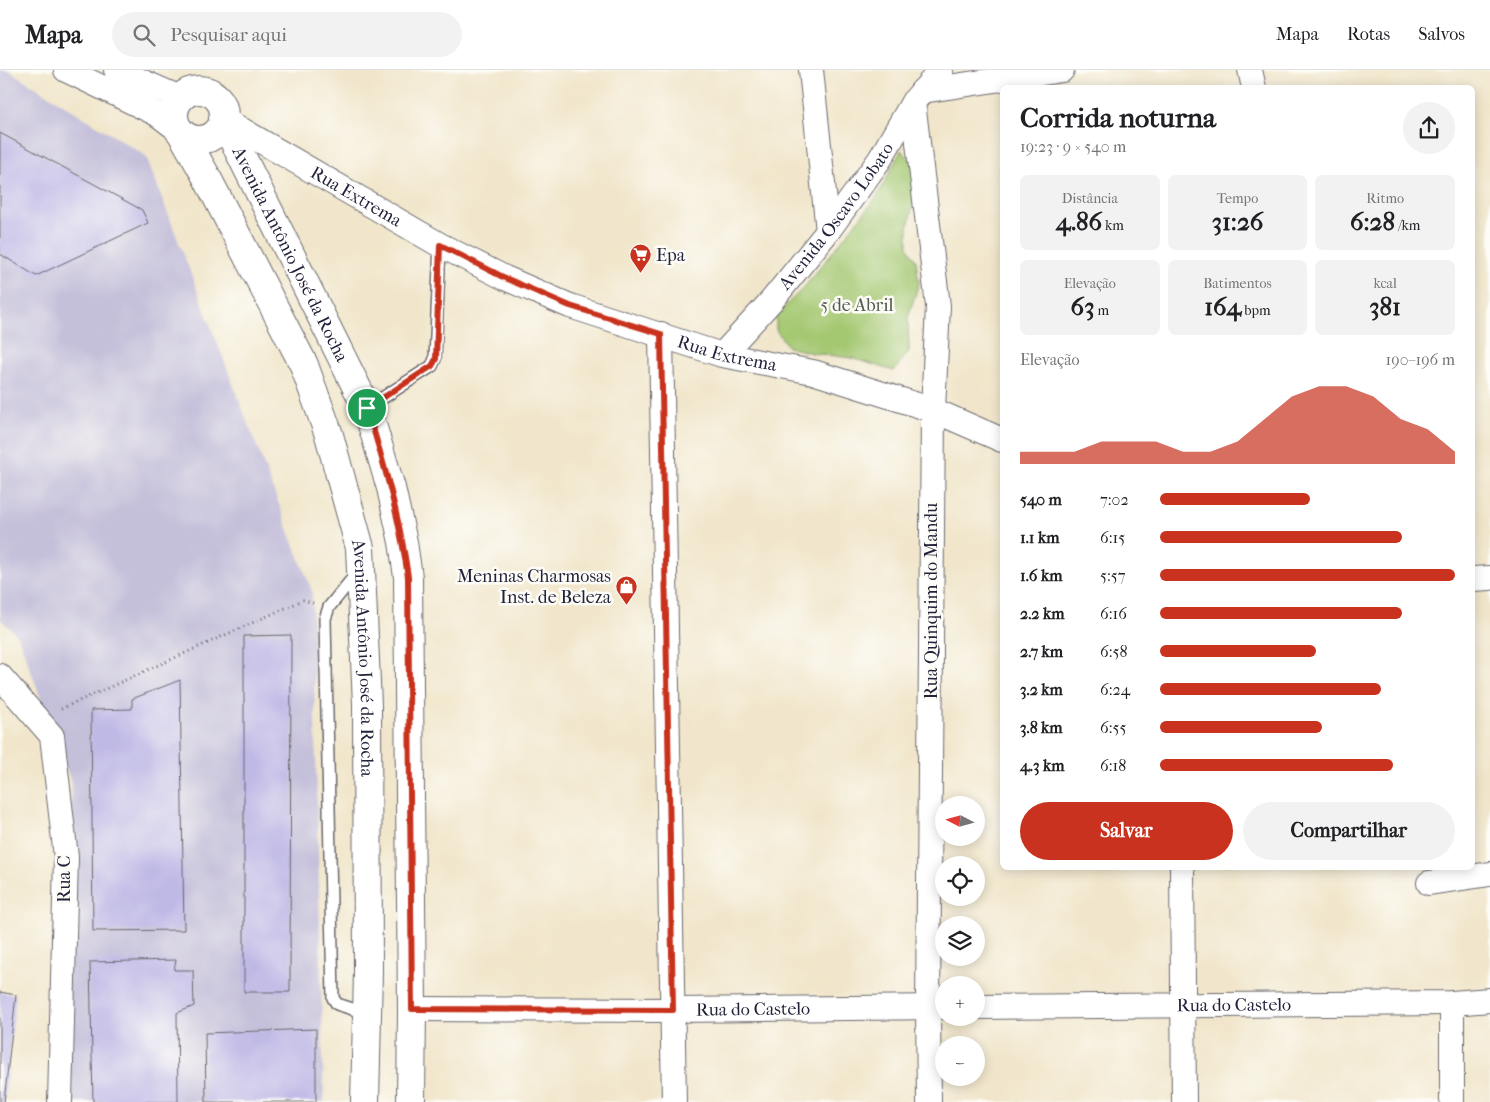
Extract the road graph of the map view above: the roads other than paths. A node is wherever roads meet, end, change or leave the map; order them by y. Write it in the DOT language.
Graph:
graph roads {
  1 [pos="66,70"];
  2 [pos="116,70"];
  3 [pos="182,70"];
  4 [pos="197,70"];
  5 [pos="811,70"];
  6 [pos="941,70"];
  7 [pos="1062,70"];
  8 [pos="1250,70"];
  9 [pos="1253,85"];
  10 [pos="918,96"];
  11 [pos="180,98"];
  12 [pos="218,107"];
  13 [pos="181,132"];
  14 [pos="828,232"];
  15 [pos="440,245"];
  16 [pos="661,334"];
  17 [pos="722,355"];
  18 [pos="367,408"];
  19 [pos="933,410"];
  20 [pos="1000,439"];
  21 [pos="362,568"];
  22 [pos="1490,578"];
  23 [pos="1475,579"];
  24 [pos="0,676"];
  25 [pos="1182,870"];
  26 [pos="1490,874"];
  27 [pos="1429,883"];
  28 [pos="936,976"];
  29 [pos="1490,1000"];
  30 [pos="1452,1003"];
  31 [pos="1182,1006"];
  32 [pos="935,1007"];
  33 [pos="985,1007"];
  34 [pos="412,1009"];
  35 [pos="673,1010"];
  36 [pos="368,1014"];
  37 [pos="935,1023"];
  38 [pos="60,1102"];
  39 [pos="365,1102"];
  40 [pos="411,1102"];
  41 [pos="674,1102"];
  42 [pos="930,1102"];
  43 [pos="1184,1102"];
  44 [pos="1452,1102"];
  1 -- 13 [label="street"];
  2 -- 11 [label="street"];
  3 -- 11 [label="main road"];
  4 -- 12 [label="main road, Avenida Antônio José da Rocha"];
  5 -- 14 [label="street"];
  6 -- 10 [label="street, Avenida Oscavo Lobato"];
  7 -- 10 [label="street"];
  8 -- 9 [label="street"];
  10 -- 14 [label="street, Avenida Oscavo Lobato"];
  10 -- 19 [label="street, Rua Quinquim do Mandu"];
  11 -- 12 [label="main road"];
  11 -- 13 [label="main road"];
  12 -- 13 [label="main road"];
  12 -- 15 [label="street, Rua Extrema"];
  12 -- 18 [label="main road, Avenida Antônio José da Rocha"];
  13 -- 21 [label="main road, Avenida Antônio José da Rocha"];
  14 -- 17 [label="street, Avenida Oscavo Lobato"];
  15 -- 16 [label="street, Rua Extrema"];
  15 -- 18 [label="lane"];
  16 -- 17 [label="street, Rua Extrema"];
  16 -- 35 [label="street"];
  17 -- 19 [label="street, Rua Extrema"];
  18 -- 34 [label="main road, Avenida Antônio José da Rocha"];
  19 -- 20 [label="street, Rua Extrema"];
  19 -- 28 [label="street, Rua Quinquim do Mandu"];
  21 -- 36 [label="main road, Avenida Antônio José da Rocha"];
  21 -- 36 [label="lane"];
  22 -- 23 [label="street"];
  24 -- 38 [label="street, Rua C"];
  25 -- 31 [label="street"];
  26 -- 27 [label="street"];
  29 -- 30 [label="street, Rua do Castelo"];
  30 -- 31 [label="street, Rua do Castelo"];
  30 -- 44 [label="street"];
  31 -- 33 [label="street, Rua do Castelo"];
  31 -- 43 [label="street"];
  32 -- 35 [label="street, Rua do Castelo"];
  34 -- 35 [label="street, Rua do Castelo"];
  34 -- 40 [label="main road, Avenida Antônio José da Rocha"];
  35 -- 41 [label="street"];
  36 -- 39 [label="main road, Avenida Antônio José da Rocha"];
  37 -- 42 [label="street, Rua Quinquim do Mandu"];
}
